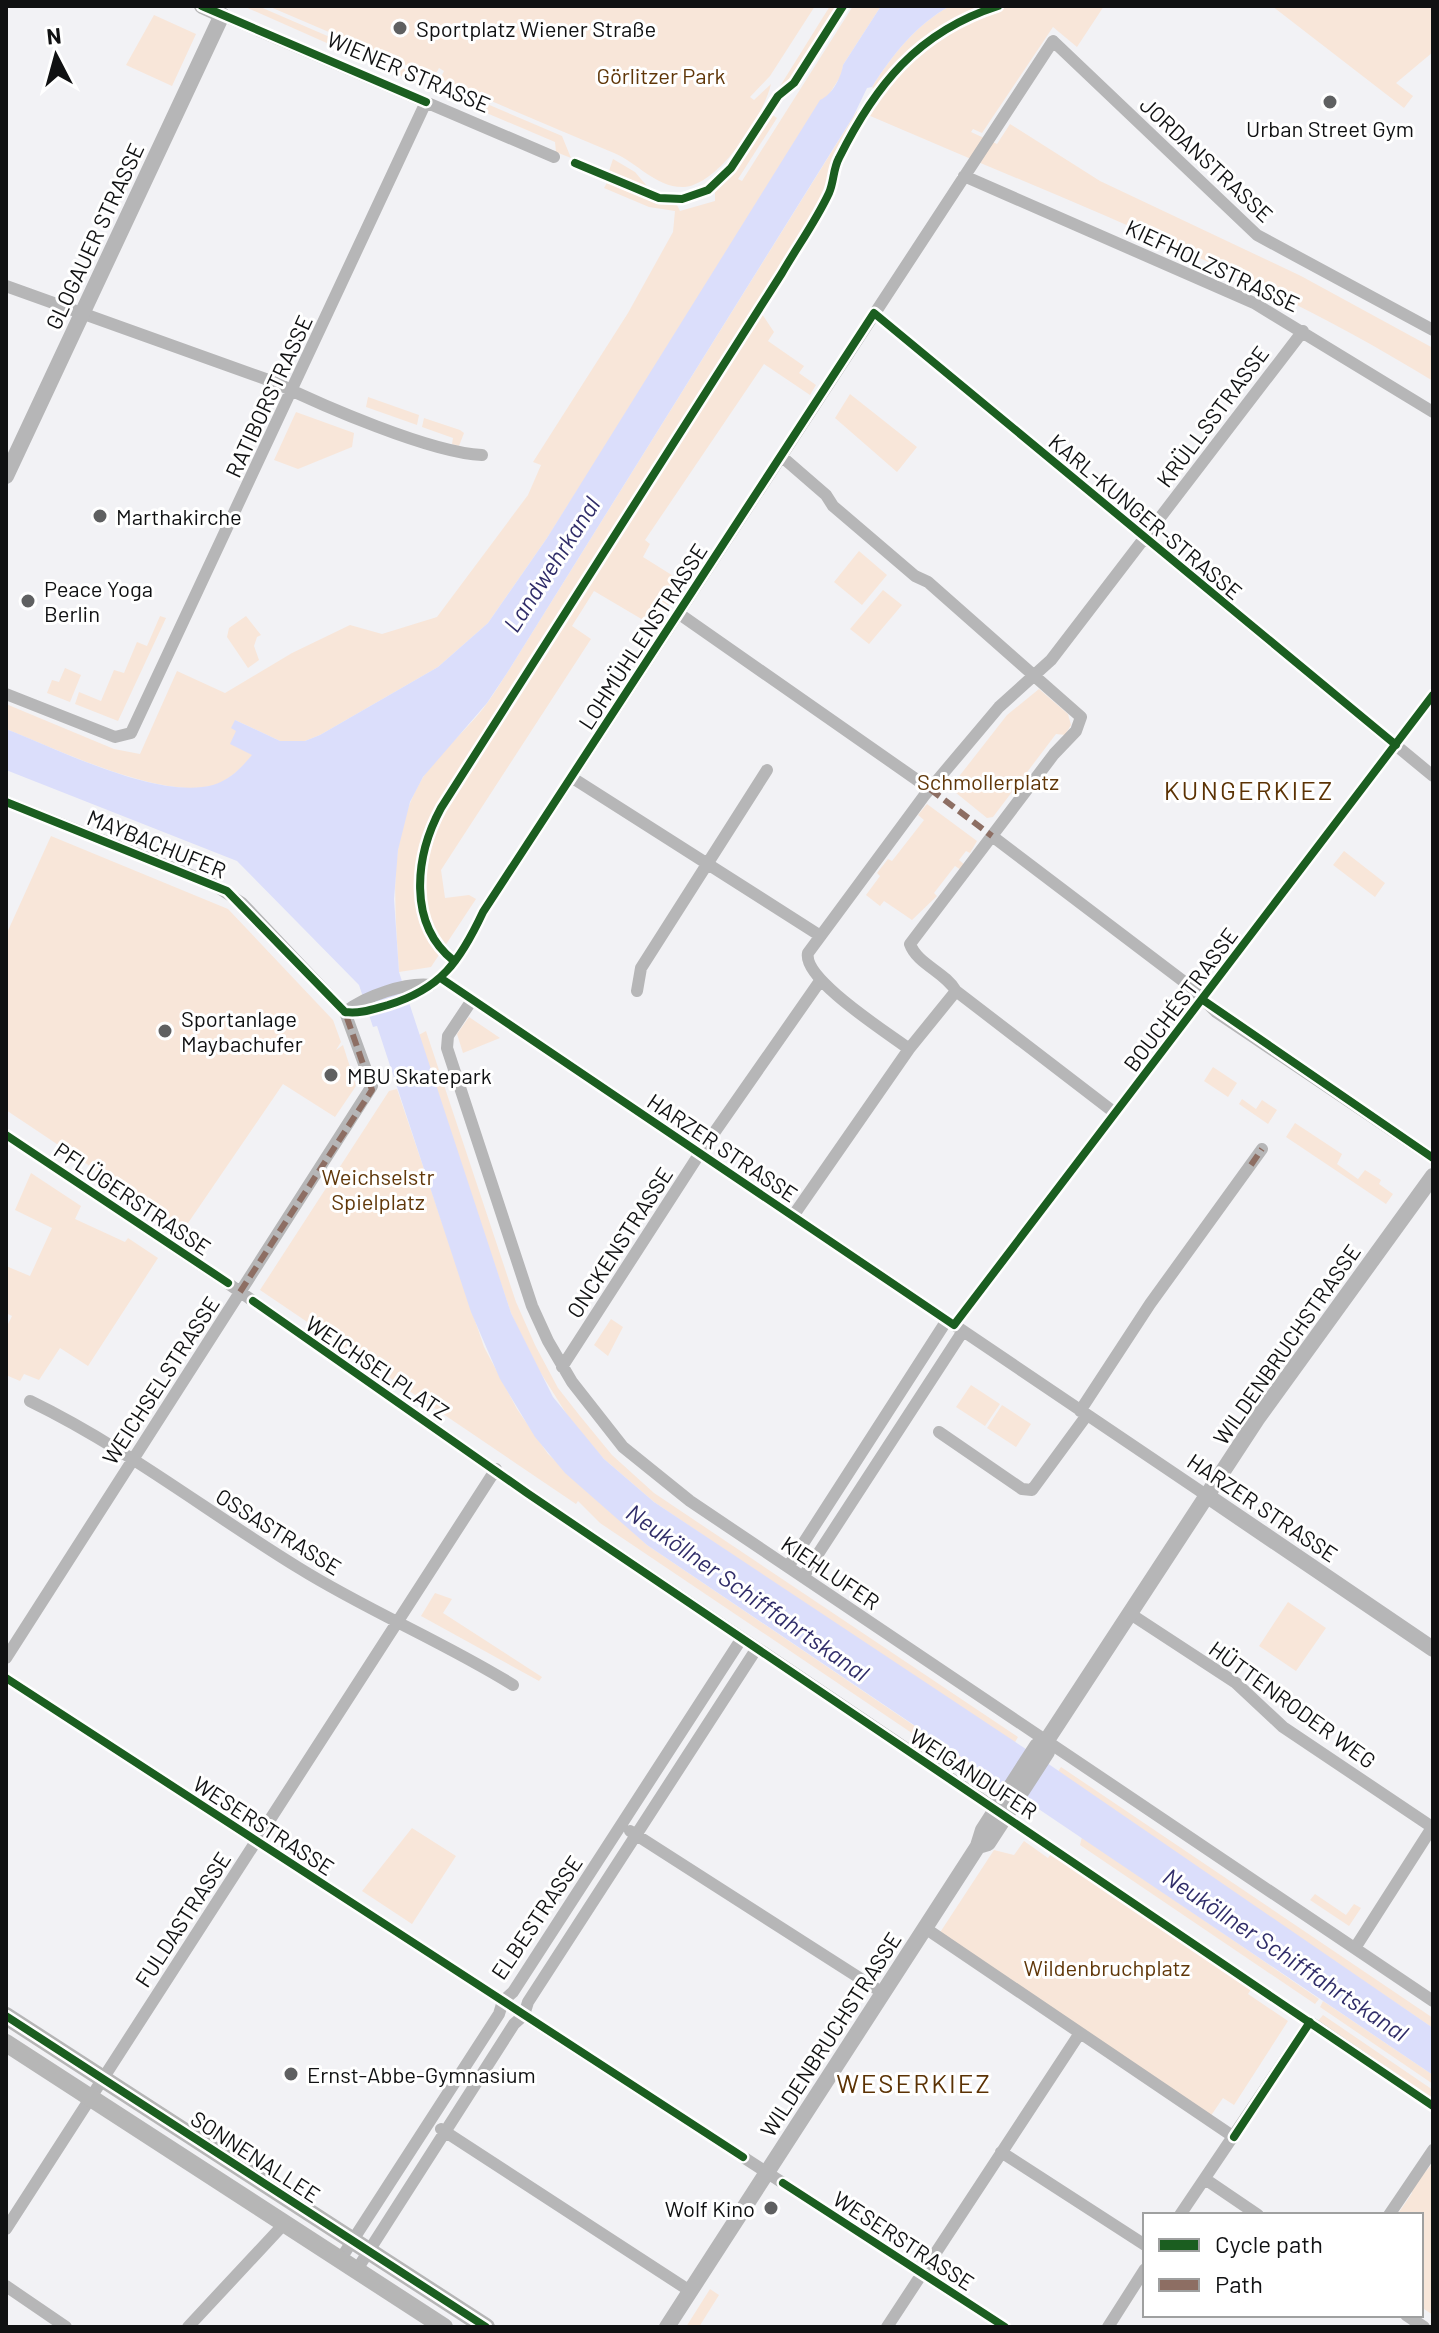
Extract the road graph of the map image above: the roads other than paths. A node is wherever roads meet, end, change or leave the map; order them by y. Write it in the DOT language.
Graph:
graph roads {
  1 [pos="202,6"];
  2 [pos="222,15"];
  3 [pos="1053,41"];
  4 [pos="426,102"];
  5 [pos="554,157"];
  6 [pos="964,176"];
  7 [pos="6,286"];
  8 [pos="874,313"];
  9 [pos="82,314"];
  10 [pos="1433,330"];
  11 [pos="1303,331"];
  12 [pos="292,391"];
  13 [pos="1433,412"];
  14 [pos="482,455"];
  15 [pos="781,456"];
  16 [pos="6,476"];
  17 [pos="1144,538"];
  18 [pos="678,613"];
  19 [pos="1036,676"];
  20 [pos="6,694"];
  21 [pos="1433,695"];
  22 [pos="1396,745"];
  23 [pos="767,770"];
  24 [pos="1433,776"];
  25 [pos="571,777"];
  26 [pos="930,789"];
  27 [pos="6,802"];
  28 [pos="992,836"];
  29 [pos="706,864"];
  30 [pos="819,935"];
  31 [pos="820,981"];
  32 [pos="437,982"];
  33 [pos="637,991"];
  34 [pos="956,991"];
  35 [pos="472,1000"];
  36 [pos="1203,1000"];
  37 [pos="345,1012"];
  38 [pos="909,1049"];
  39 [pos="371,1084"];
  40 [pos="1115,1113"];
  41 [pos="6,1135"];
  42 [pos="1262,1149"];
  43 [pos="700,1153"];
  44 [pos="1433,1158"];
  45 [pos="1433,1176"];
  46 [pos="793,1216"];
  47 [pos="240,1292"];
  48 [pos="955,1325"];
  49 [pos="562,1367"];
  50 [pos="30,1401"];
  51 [pos="1083,1413"];
  52 [pos="939,1432"];
  53 [pos="133,1460"];
  54 [pos="496,1469"];
  55 [pos="1206,1495"];
  56 [pos="788,1567"];
  57 [pos="803,1577"];
  58 [pos="1129,1613"];
  59 [pos="398,1621"];
  60 [pos="742,1638"];
  61 [pos="757,1648"];
  62 [pos="1433,1649"];
  63 [pos="6,1658"];
  64 [pos="6,1678"];
  65 [pos="513,1685"];
  66 [pos="1047,1740"];
  67 [pos="1014,1792"];
  68 [pos="996,1809"];
  69 [pos="621,1825"];
  70 [pos="1433,1827"];
  71 [pos="636,1835"];
  72 [pos="256,1841"];
  73 [pos="978,1846"];
  74 [pos="925,1928"];
  75 [pos="1355,1948"];
  76 [pos="883,1993"];
  77 [pos="503,2001"];
  78 [pos="1433,2001"];
  79 [pos="524,2015"];
  80 [pos="6,2016"];
  81 [pos="1080,2033"];
  82 [pos="6,2043"];
  83 [pos="103,2079"];
  84 [pos="91,2097"];
  85 [pos="1433,2106"];
  86 [pos="430,2122"];
  87 [pos="445,2132"];
  88 [pos="1234,2137"];
  89 [pos="1433,2150"];
  90 [pos="1001,2152"];
  91 [pos="767,2172"];
  92 [pos="1205,2179"];
  93 [pos="1181,2213"];
  94 [pos="1255,2213"];
  95 [pos="1390,2213"];
  96 [pos="284,2224"];
  97 [pos="6,2229"];
  98 [pos="352,2240"];
  99 [pos="1143,2244"];
  100 [pos="369,2251"];
  101 [pos="340,2260"];
  102 [pos="356,2271"];
  103 [pos="1143,2272"];
  104 [pos="921,2273"];
  105 [pos="6,2286"];
  106 [pos="690,2291"];
  107 [pos="66,2327"];
  108 [pos="188,2327"];
  109 [pos="444,2327"];
  110 [pos="486,2327"];
  111 [pos="667,2327"];
  112 [pos="887,2327"];
  113 [pos="1005,2327"];
  114 [pos="1108,2327"];
  1 -- 2 [label="street, WIENER STRASSE"];
  2 -- 4 [label="street, WIENER STRASSE"];
  2 -- 9 [label="street, GLOGAUER STRASSE"];
  3 -- 6 [label="street, LOHMÜHLENSTRASSE"];
  3 -- 10 [label="street, JORDANSTRASSE"];
  4 -- 5 [label="street, WIENER STRASSE"];
  4 -- 12 [label="street, RATIBORSTRASSE"];
  6 -- 8 [label="street, LOHMÜHLENSTRASSE"];
  6 -- 11 [label="street, KIEFHOLZSTRASSE"];
  7 -- 9 [label="street"];
  8 -- 15 [label="street, LOHMÜHLENSTRASSE"];
  8 -- 17 [label="street, KARL-KUNGER-STRASSE"];
  9 -- 12 [label="street"];
  9 -- 16 [label="street, GLOGAUER STRASSE"];
  11 -- 13 [label="street, KIEFHOLZSTRASSE"];
  11 -- 17 [label="street, KRÜLLSSTRASSE"];
  12 -- 14 [label="street"];
  12 -- 20 [label="street, RATIBORSTRASSE"];
  15 -- 18 [label="street, LOHMÜHLENSTRASSE"];
  15 -- 19 [label="street"];
  17 -- 19 [label="street, KRÜLLSSTRASSE"];
  17 -- 22 [label="street, KARL-KUNGER-STRASSE"];
  18 -- 25 [label="street, LOHMÜHLENSTRASSE"];
  18 -- 26 [label="street"];
  19 -- 26 [label="street"];
  19 -- 28 [label="street"];
  21 -- 22 [label="street, BOUCHÉSTRASSE"];
  22 -- 24 [label="street, KARL-KUNGER-STRASSE"];
  22 -- 36 [label="street, BOUCHÉSTRASSE"];
  23 -- 29 [label="street"];
  25 -- 29 [label="street"];
  25 -- 32 [label="street, LOHMÜHLENSTRASSE"];
  26 -- 30 [label="street"];
  27 -- 37 [label="street, MAYBACHUFER"];
  28 -- 34 [label="street"];
  28 -- 36 [label="street"];
  29 -- 30 [label="street"];
  29 -- 33 [label="street"];
  30 -- 31 [label="street"];
  31 -- 38 [label="street"];
  31 -- 43 [label="street, ONCKENSTRASSE"];
  32 -- 35 [label="street, HARZER STRASSE"];
  32 -- 37 [label="street"];
  34 -- 38 [label="street"];
  34 -- 40 [label="street"];
  35 -- 43 [label="street, HARZER STRASSE"];
  35 -- 49 [label="street, KIEHLUFER"];
  36 -- 40 [label="street, BOUCHÉSTRASSE"];
  36 -- 44 [label="street"];
  37 -- 39 [label="street, MAYBACHUFER"];
  38 -- 46 [label="street"];
  39 -- 47 [label="street, WEICHSELSTRASSE"];
  40 -- 48 [label="street, BOUCHÉSTRASSE"];
  41 -- 47 [label="street, PFLÜGERSTRASSE"];
  42 -- 51 [label="street"];
  43 -- 46 [label="street, HARZER STRASSE"];
  43 -- 49 [label="street, ONCKENSTRASSE"];
  45 -- 55 [label="street, WILDENBRUCHSTRASSE"];
  46 -- 48 [label="street, HARZER STRASSE"];
  47 -- 53 [label="street, WEICHSELSTRASSE"];
  47 -- 54 [label="street, WEICHSELPLATZ"];
  48 -- 51 [label="street, HARZER STRASSE"];
  48 -- 56 [label="street, BOUCHÉSTRASSE"];
  48 -- 57 [label="street, BOUCHÉSTRASSE"];
  49 -- 56 [label="street, KIEHLUFER"];
  50 -- 53 [label="street, OSSASTRASSE"];
  51 -- 52 [label="street"];
  51 -- 55 [label="street, HARZER STRASSE"];
  53 -- 59 [label="street, OSSASTRASSE"];
  53 -- 63 [label="street, WEICHSELSTRASSE"];
  54 -- 59 [label="street, FULDASTRASSE"];
  54 -- 60 [label="street, WEIGANDUFER"];
  55 -- 58 [label="street, WILDENBRUCHSTRASSE"];
  55 -- 62 [label="street, HARZER STRASSE"];
  56 -- 57 [label="street, KIEHLUFER"];
  57 -- 66 [label="street, KIEHLUFER"];
  58 -- 66 [label="street, WILDENBRUCHSTRASSE"];
  58 -- 70 [label="street, HÜTTENRODER WEG"];
  59 -- 65 [label="street, OSSASTRASSE"];
  59 -- 72 [label="street, FULDASTRASSE"];
  60 -- 61 [label="street, WEIGANDUFER"];
  60 -- 69 [label="street, ELBESTRASSE"];
  61 -- 68 [label="street, WEIGANDUFER"];
  61 -- 71 [label="street, ELBESTRASSE"];
  64 -- 72 [label="street, WESERSTRASSE"];
  66 -- 67 [label="street, WILDENBRUCHSTRASSE"];
  66 -- 75 [label="street, KIEHLUFER"];
  67 -- 68 [label="street, WILDENBRUCHSTRASSE"];
  67 -- 73 [label="street, WILDENBRUCHSTRASSE"];
  68 -- 73 [label="street, WILDENBRUCHSTRASSE"];
  69 -- 71 [label="street"];
  69 -- 77 [label="street, ELBESTRASSE"];
  70 -- 75 [label="street"];
  71 -- 76 [label="street"];
  71 -- 79 [label="street, ELBESTRASSE"];
  72 -- 77 [label="street, WESERSTRASSE"];
  72 -- 83 [label="street, FULDASTRASSE"];
  73 -- 74 [label="street, WILDENBRUCHSTRASSE"];
  74 -- 76 [label="street, WILDENBRUCHSTRASSE"];
  74 -- 81 [label="street"];
  75 -- 78 [label="street, KIEHLUFER"];
  76 -- 91 [label="street, WILDENBRUCHSTRASSE"];
  77 -- 86 [label="street, ELBESTRASSE"];
  79 -- 87 [label="street, ELBESTRASSE"];
  79 -- 91 [label="street, WESERSTRASSE"];
  80 -- 83 [label="main road, SONNENALLEE"];
  81 -- 88 [label="street"];
  81 -- 90 [label="street"];
  82 -- 84 [label="main road, SONNENALLEE"];
  83 -- 84 [label="street, FULDASTRASSE"];
  83 -- 98 [label="main road, SONNENALLEE"];
  84 -- 96 [label="main road, SONNENALLEE"];
  84 -- 97 [label="street, FULDASTRASSE"];
  85 -- 88 [label="street"];
  86 -- 87 [label="street"];
  86 -- 98 [label="street, ELBESTRASSE"];
  87 -- 100 [label="street, ELBESTRASSE"];
  87 -- 106 [label="street"];
  88 -- 92 [label="street"];
  89 -- 95 [label="street"];
  90 -- 99 [label="street"];
  90 -- 104 [label="street"];
  91 -- 104 [label="street, WESERSTRASSE"];
  91 -- 106 [label="street, WILDENBRUCHSTRASSE"];
  92 -- 93 [label="street"];
  92 -- 94 [label="street"];
  96 -- 101 [label="main road, SONNENALLEE"];
  96 -- 108 [label="street"];
  98 -- 100 [label="main road, SONNENALLEE"];
  98 -- 101 [label="street, ELBESTRASSE"];
  100 -- 102 [label="street, ELBESTRASSE"];
  100 -- 110 [label="main road, SONNENALLEE"];
  101 -- 102 [label="main road, SONNENALLEE"];
  102 -- 109 [label="main road, SONNENALLEE"];
  103 -- 114 [label="street"];
  104 -- 112 [label="street"];
  104 -- 113 [label="street, WESERSTRASSE"];
  105 -- 107 [label="street"];
  106 -- 111 [label="street, WILDENBRUCHSTRASSE"];
}
